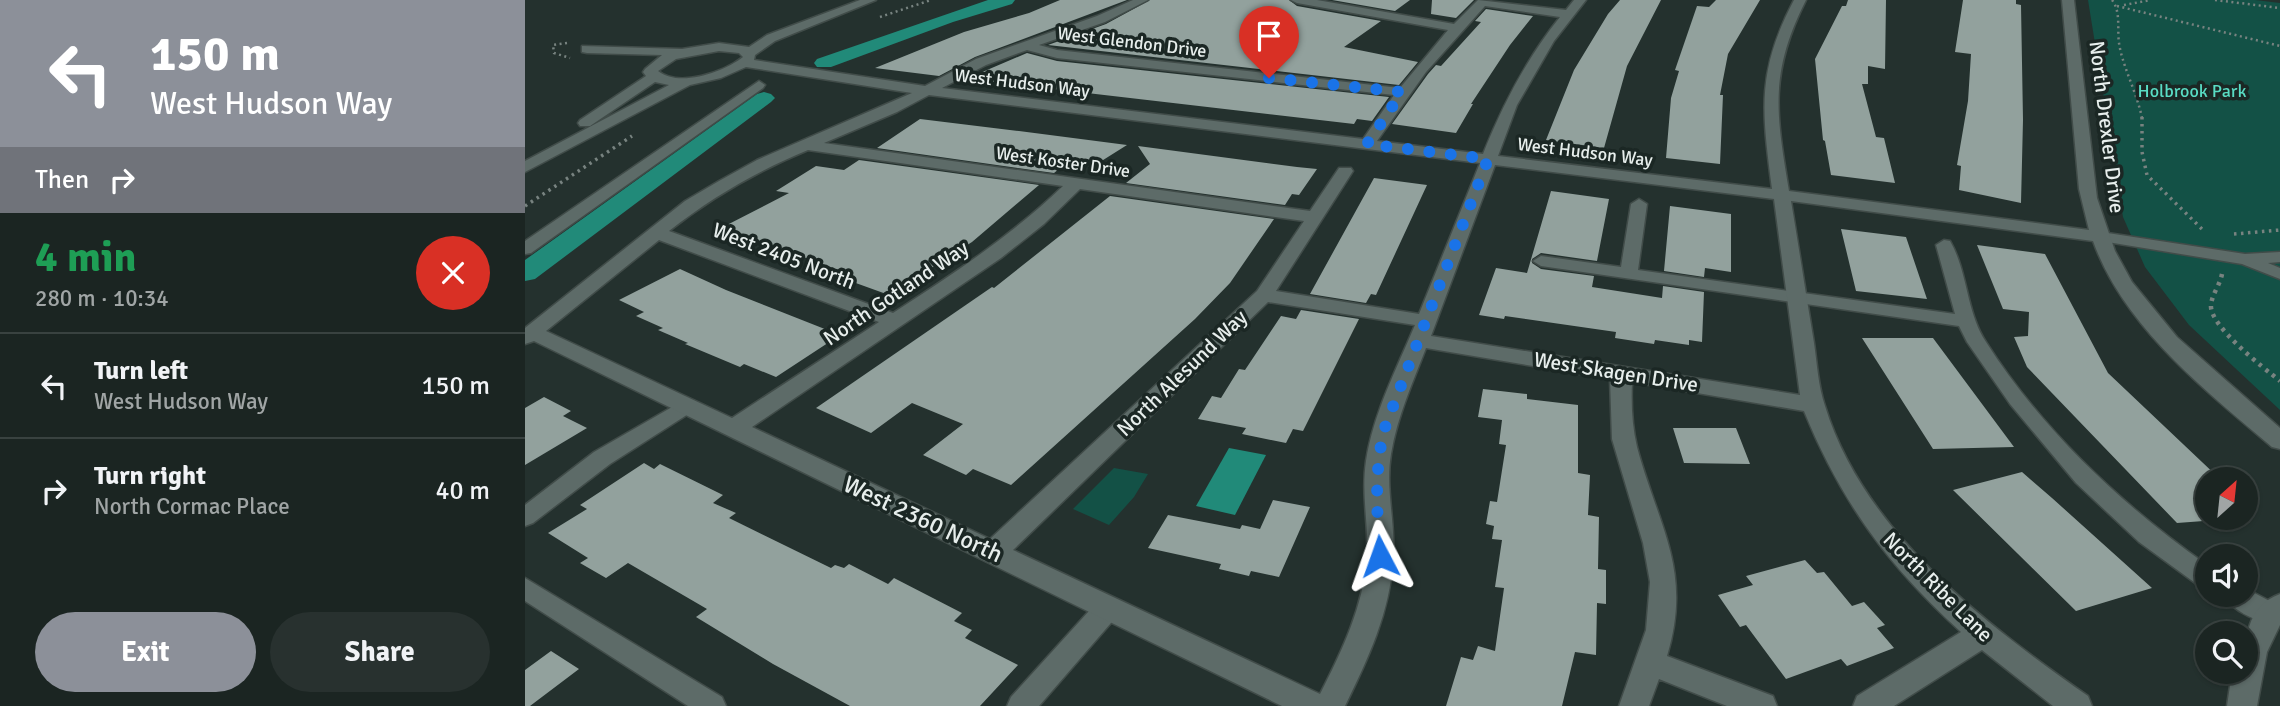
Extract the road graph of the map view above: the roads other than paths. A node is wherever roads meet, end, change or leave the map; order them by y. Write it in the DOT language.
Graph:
graph roads {
  1 [pos="870,0"];
  2 [pos="1142,0"];
  3 [pos="1297,0"];
  4 [pos="1580,0"];
  5 [pos="1800,0"];
  6 [pos="2069,0"];
  7 [pos="1483,1"];
  8 [pos="1567,14"];
  9 [pos="817,19"];
  10 [pos="1455,28"];
  11 [pos="1026,46"];
  12 [pos="719,47"];
  13 [pos="688,52"];
  14 [pos="747,58"];
  15 [pos="653,72"];
  16 [pos="715,76"];
  17 [pos="689,80"];
  18 [pos="856,82"];
  19 [pos="759,85"];
  20 [pos="928,91"];
  21 [pos="1402,92"];
  22 [pos="1367,144"];
  23 [pos="805,145"];
  24 [pos="556,148"];
  25 [pos="1488,159"];
  26 [pos="525,167"];
  27 [pos="1345,171"];
  28 [pos="1076,183"];
  29 [pos="1783,195"];
  30 [pos="1639,204"];
  31 [pos="1315,217"];
  32 [pos="657,233"];
  33 [pos="2101,237"];
  34 [pos="1944,245"];
  35 [pos="525,249"];
  36 [pos="2280,257"];
  37 [pos="2245,259"];
  38 [pos="1541,261"];
  39 [pos="1629,274"];
  40 [pos="2280,274"];
  41 [pos="1264,295"];
  42 [pos="1798,298"];
  43 [pos="895,321"];
  44 [pos="1966,321"];
  45 [pos="1422,330"];
  46 [pos="528,335"];
  47 [pos="1621,373"];
  48 [pos="1813,405"];
  49 [pos="686,406"];
  50 [pos="733,429"];
  51 [pos="2280,441"];
  52 [pos="525,517"];
  53 [pos="993,553"];
  54 [pos="2195,569"];
  55 [pos="525,588"];
  56 [pos="2258,603"];
  57 [pos="1108,608"];
  58 [pos="2275,610"];
  59 [pos="1983,634"];
  60 [pos="1650,662"];
  61 [pos="712,706"];
  62 [pos="1021,706"];
  63 [pos="1313,706"];
  64 [pos="1330,706"];
  65 [pos="1634,706"];
  66 [pos="1762,706"];
  67 [pos="1868,706"];
  68 [pos="2077,706"];
  69 [pos="2242,706"];
  1 -- 9 [label="street"];
  2 -- 11 [label="street"];
  3 -- 10 [label="street"];
  4 -- 8 [label="street"];
  5 -- 29 [label="street, North Ribe Lane"];
  6 -- 33 [label="street, North Drexler Drive"];
  7 -- 8 [label="street"];
  7 -- 10 [label="street"];
  8 -- 25 [label="street"];
  9 -- 12 [label="street"];
  9 -- 14 [label="street"];
  10 -- 21 [label="street"];
  11 -- 20 [label="street"];
  11 -- 21 [label="street, West Glendon Drive"];
  12 -- 13 [label="street"];
  12 -- 14 [label="street, West Hudson Way"];
  13 -- 15 [label="street"];
  13 -- 15 [label="street"];
  14 -- 16 [label="street"];
  14 -- 18 [label="street, West Hudson Way"];
  15 -- 17 [label="street"];
  15 -- 24 [label="street"];
  16 -- 17 [label="street"];
  16 -- 18 [label="street, West Hudson Way"];
  17 -- 24 [label="street"];
  18 -- 20 [label="street, West Hudson Way"];
  19 -- 35 [label="lane"];
  20 -- 22 [label="street, West Hudson Way"];
  20 -- 23 [label="street"];
  21 -- 22 [label="street"];
  22 -- 25 [label="street, West Hudson Way"];
  23 -- 28 [label="street, West Koster Drive"];
  23 -- 32 [label="street"];
  24 -- 26 [label="street"];
  25 -- 29 [label="street, West Hudson Way"];
  25 -- 45 [label="street"];
  27 -- 31 [label="street, North Alesund Way"];
  28 -- 31 [label="street, West Koster Drive"];
  28 -- 43 [label="street, North Gotland Way"];
  29 -- 33 [label="street, West Hudson Way"];
  29 -- 42 [label="street, North Ribe Lane"];
  30 -- 39 [label="lane"];
  31 -- 41 [label="street, North Alesund Way"];
  32 -- 43 [label="street, West 2405 North"];
  32 -- 46 [label="street"];
  33 -- 37 [label="lane"];
  33 -- 51 [label="street, North Drexler Drive"];
  34 -- 44 [label="lane"];
  36 -- 37 [label="lane"];
  37 -- 40 [label="lane"];
  38 -- 39 [label="lane"];
  39 -- 42 [label="lane"];
  41 -- 45 [label="street, West Skagen Drive"];
  41 -- 53 [label="street, North Alesund Way"];
  42 -- 44 [label="lane"];
  42 -- 48 [label="street, North Ribe Lane"];
  43 -- 50 [label="street, North Gotland Way"];
  44 -- 54 [label="lane"];
  45 -- 47 [label="street, West Skagen Drive"];
  45 -- 64 [label="street"];
  46 -- 49 [label="street, West 2360 North"];
  47 -- 48 [label="street, West Skagen Drive"];
  47 -- 60 [label="street"];
  48 -- 59 [label="street, North Ribe Lane"];
  49 -- 50 [label="street, West 2360 North"];
  49 -- 52 [label="lane"];
  50 -- 53 [label="street, West 2360 North"];
  53 -- 57 [label="street, West 2360 North"];
  55 -- 61 [label="lane"];
  56 -- 58 [label="lane"];
  57 -- 62 [label="lane"];
  57 -- 63 [label="street, West 2360 North"];
  58 -- 69 [label="street"];
  59 -- 67 [label="street"];
  59 -- 68 [label="street, North Ribe Lane"];
  60 -- 65 [label="street"];
  60 -- 66 [label="street"];
}
